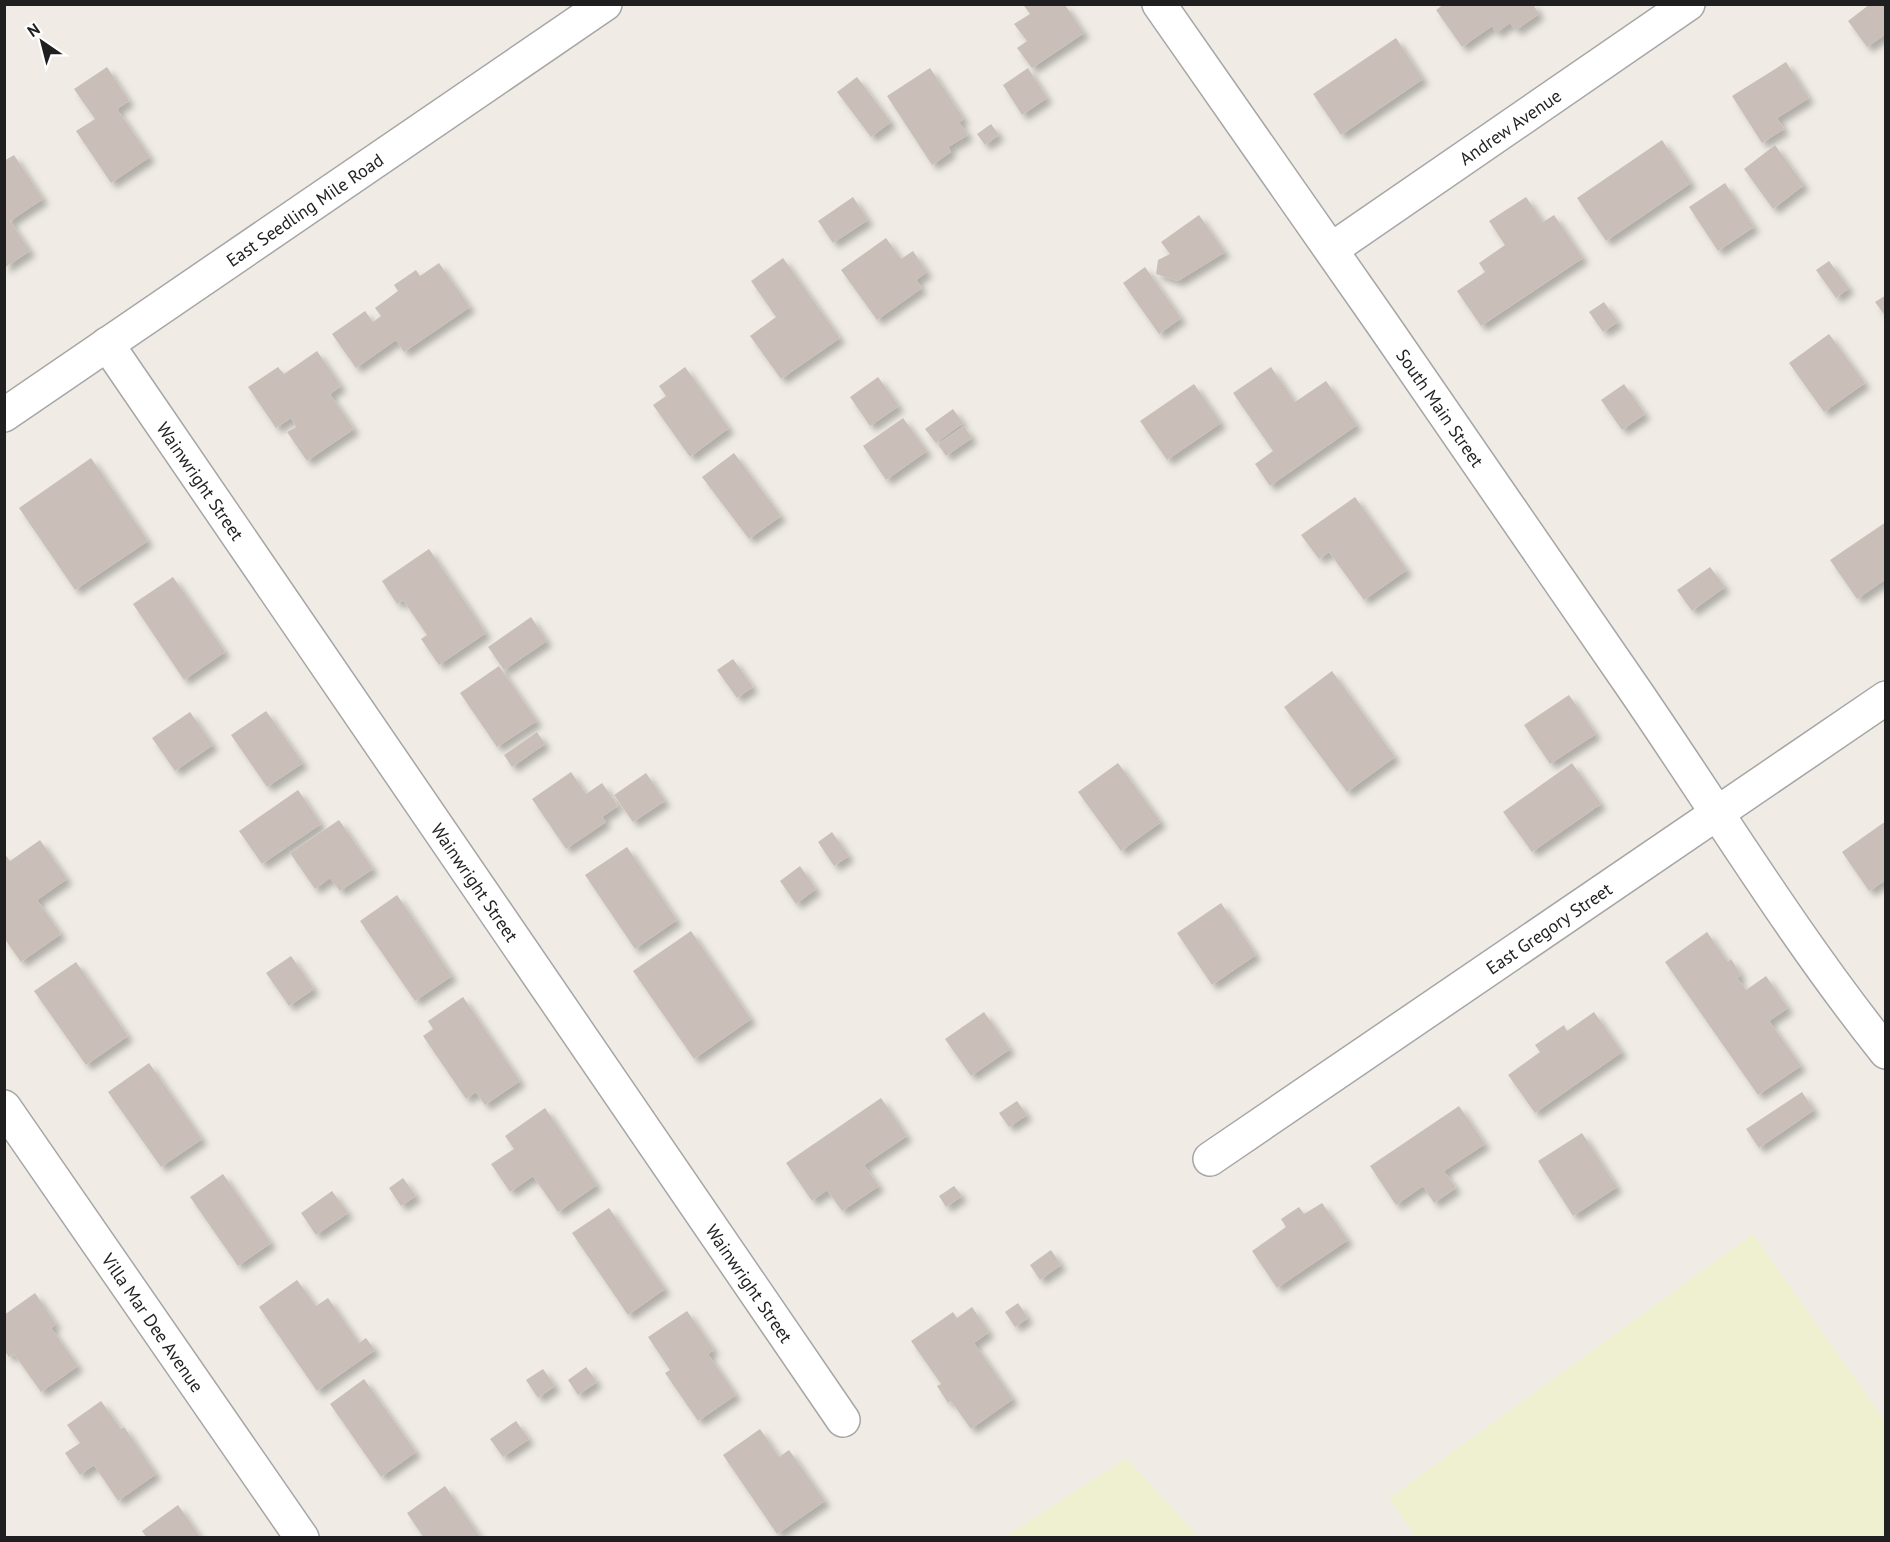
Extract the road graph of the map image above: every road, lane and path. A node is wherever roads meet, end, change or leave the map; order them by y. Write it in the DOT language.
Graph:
graph roads {
  1 [pos="604,4"];
  2 [pos="1159,4"];
  3 [pos="1688,4"];
  4 [pos="1332,249"];
  5 [pos="107,344"];
  6 [pos="4,414"];
  7 [pos="1886,698"];
  8 [pos="1718,812"];
  9 [pos="1886,1052"];
  10 [pos="4,1107"];
  11 [pos="1210,1159"];
  12 [pos="843,1420"];
  13 [pos="302,1538"];
  1 -- 5 [label="street, East Seedling Mile Road"];
  2 -- 4 [label="street, South Main Street"];
  3 -- 4 [label="street, Andrew Avenue"];
  4 -- 8 [label="street, South Main Street"];
  5 -- 6 [label="street, East Seedling Mile Road"];
  5 -- 12 [label="street, Wainwright Street"];
  7 -- 8 [label="street, East Gregory Street"];
  8 -- 9 [label="street, South Main Street"];
  8 -- 11 [label="street, East Gregory Street"];
  10 -- 13 [label="street, Villa Mar Dee Avenue"];
}
